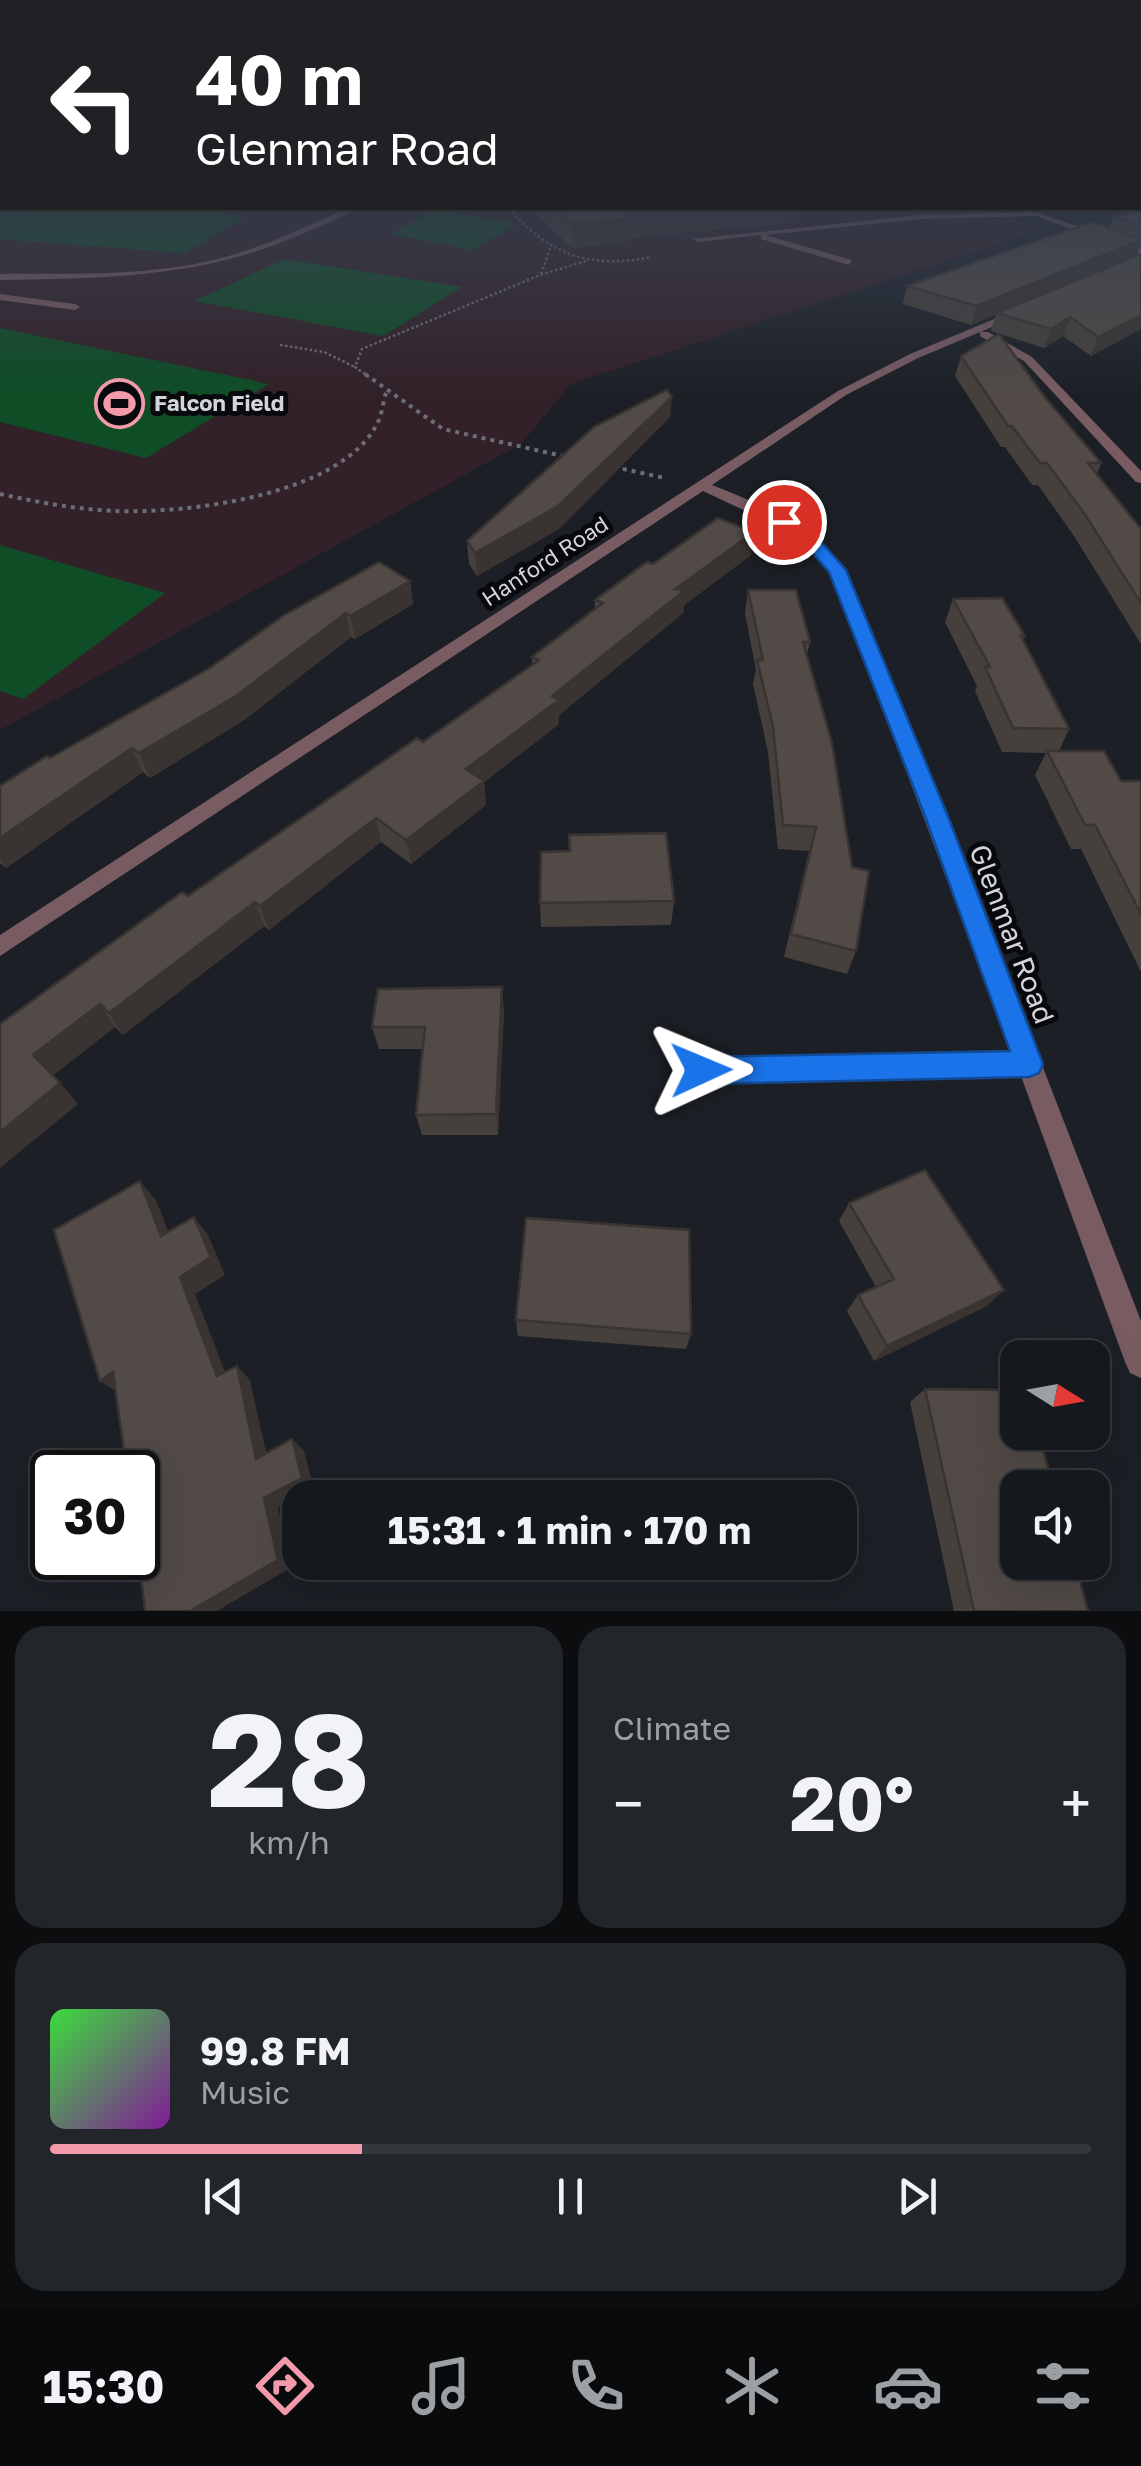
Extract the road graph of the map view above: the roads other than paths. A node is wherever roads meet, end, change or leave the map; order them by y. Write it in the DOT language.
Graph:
graph roads {
  1 [pos="263,246"];
  2 [pos="796,246"];
  3 [pos="1141,260"];
  4 [pos="849,262"];
  5 [pos="1124,268"];
  6 [pos="0,277"];
  7 [pos="0,297"];
  8 [pos="1038,304"];
  9 [pos="75,306"];
  10 [pos="973,331"];
  11 [pos="1141,479"];
  12 [pos="701,485"];
  13 [pos="0,946"];
  14 [pos="1029,1064"];
  15 [pos="701,1070"];
  16 [pos="1141,1362"];
  1 -- 6 [label="street"];
  2 -- 4 [label="street"];
  3 -- 5 [label="street"];
  7 -- 9 [label="street"];
  8 -- 10 [label="street, Hanford Road"];
  10 -- 11 [label="street"];
  10 -- 12 [label="street, Hanford Road"];
  12 -- 13 [label="street, Hanford Road"];
  12 -- 14 [label="street, Glenmar Road"];
  14 -- 15 [label="street"];
  14 -- 16 [label="street, Glenmar Road"];
}
